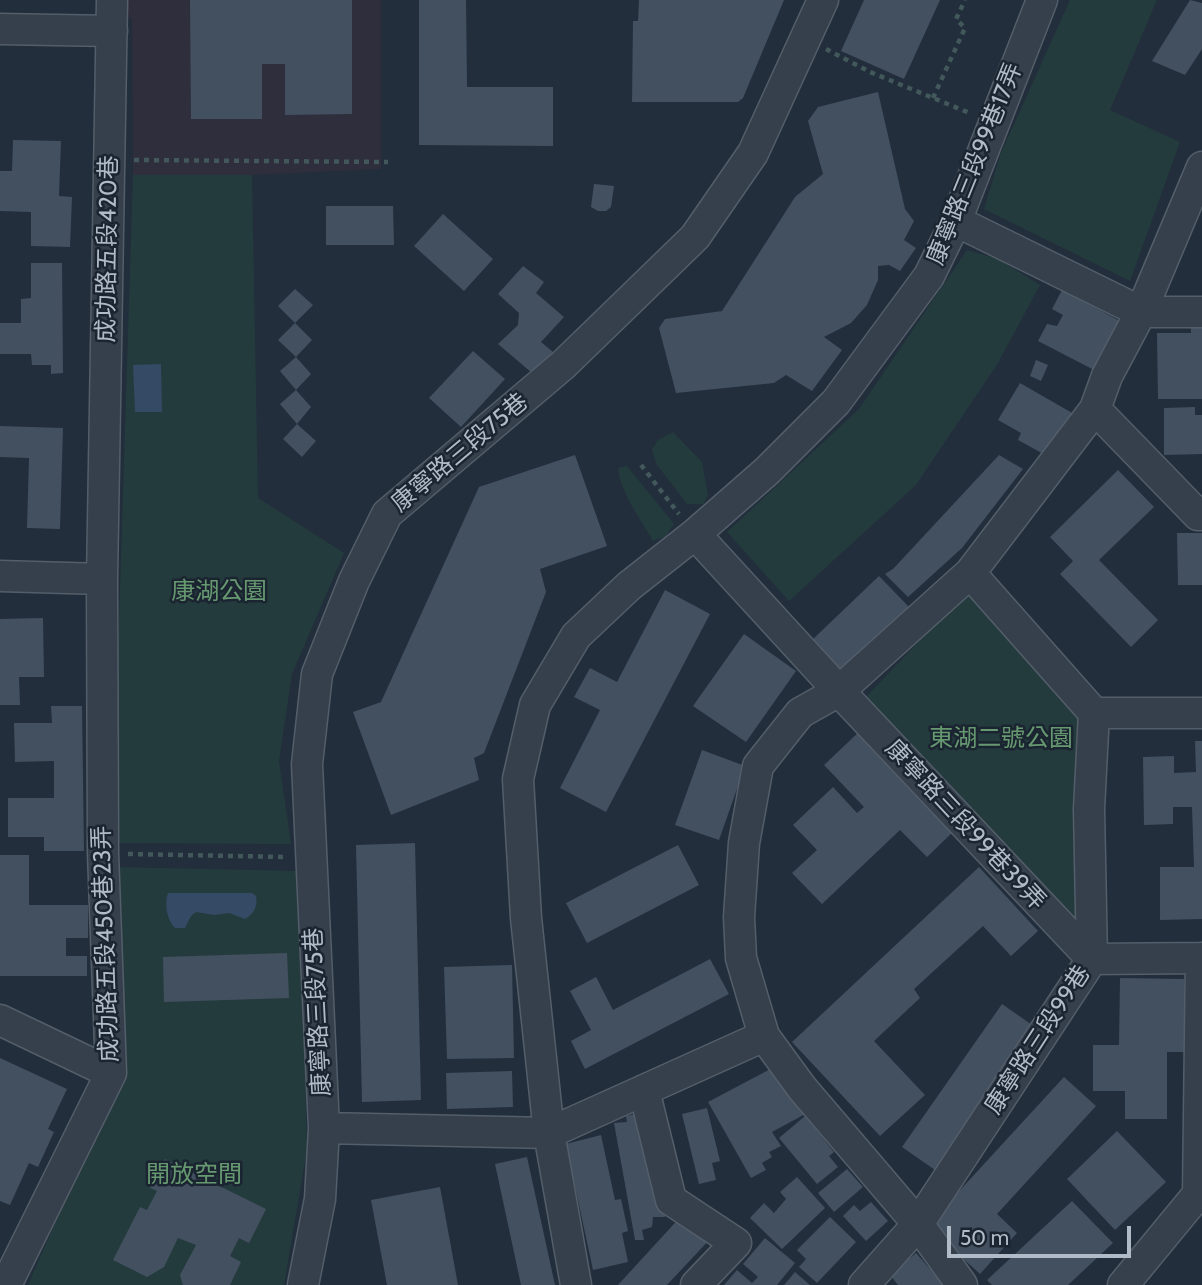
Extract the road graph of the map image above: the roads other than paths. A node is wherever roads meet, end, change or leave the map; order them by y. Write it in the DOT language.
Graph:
graph roads {
  1 [pos="112,0"];
  2 [pos="823,0"];
  3 [pos="1042,0"];
  4 [pos="0,29"];
  5 [pos="112,31"];
  6 [pos="1202,167"];
  7 [pos="956,221"];
  8 [pos="1141,312"];
  9 [pos="1202,312"];
  10 [pos="1095,409"];
  11 [pos="1202,515"];
  12 [pos="695,534"];
  13 [pos="970,573"];
  14 [pos="0,576"];
  15 [pos="102,579"];
  16 [pos="839,691"];
  17 [pos="1094,713"];
  18 [pos="1202,713"];
  19 [pos="1202,958"];
  20 [pos="1092,959"];
  21 [pos="0,1020"];
  22 [pos="764,1036"];
  23 [pos="111,1073"];
  24 [pos="644,1090"];
  25 [pos="324,1128"];
  26 [pos="549,1133"];
  27 [pos="1200,1194"];
  28 [pos="918,1224"];
  29 [pos="6,1285"];
  30 [pos="303,1285"];
  31 [pos="576,1285"];
  32 [pos="696,1285"];
  33 [pos="864,1285"];
  34 [pos="962,1285"];
  35 [pos="1123,1285"];
  1 -- 5 [label="street, 成功路五段420巷"];
  2 -- 25 [label="street, 康寧路三段75巷"];
  3 -- 7 [label="street, 康寧路三段99巷17弄"];
  4 -- 5 [label="street"];
  5 -- 15 [label="street, 成功路五段420巷"];
  6 -- 8 [label="street"];
  7 -- 8 [label="street"];
  7 -- 12 [label="street, 康寧路三段99巷17弄"];
  8 -- 9 [label="street"];
  8 -- 10 [label="street"];
  10 -- 11 [label="street"];
  10 -- 13 [label="street"];
  12 -- 16 [label="street, 康寧路三段99巷39弄"];
  12 -- 26 [label="street, 康寧路三段99巷17弄"];
  13 -- 16 [label="street"];
  13 -- 17 [label="street"];
  14 -- 15 [label="street"];
  15 -- 23 [label="street, 成功路五段450巷23弄"];
  16 -- 20 [label="street, 康寧路三段99巷39弄"];
  16 -- 22 [label="street"];
  17 -- 18 [label="street"];
  17 -- 20 [label="street, 康寧路三段99巷"];
  19 -- 20 [label="street"];
  19 -- 27 [label="street"];
  20 -- 28 [label="street, 康寧路三段99巷"];
  21 -- 23 [label="street"];
  22 -- 24 [label="street"];
  22 -- 28 [label="street"];
  23 -- 29 [label="street, 成功路五段450巷23弄"];
  24 -- 26 [label="street"];
  24 -- 32 [label="street"];
  25 -- 26 [label="street"];
  25 -- 30 [label="street, 康寧路三段75巷"];
  26 -- 31 [label="street"];
  27 -- 35 [label="street"];
  28 -- 33 [label="street, 康寧路三段99巷"];
  28 -- 34 [label="street"];
}
